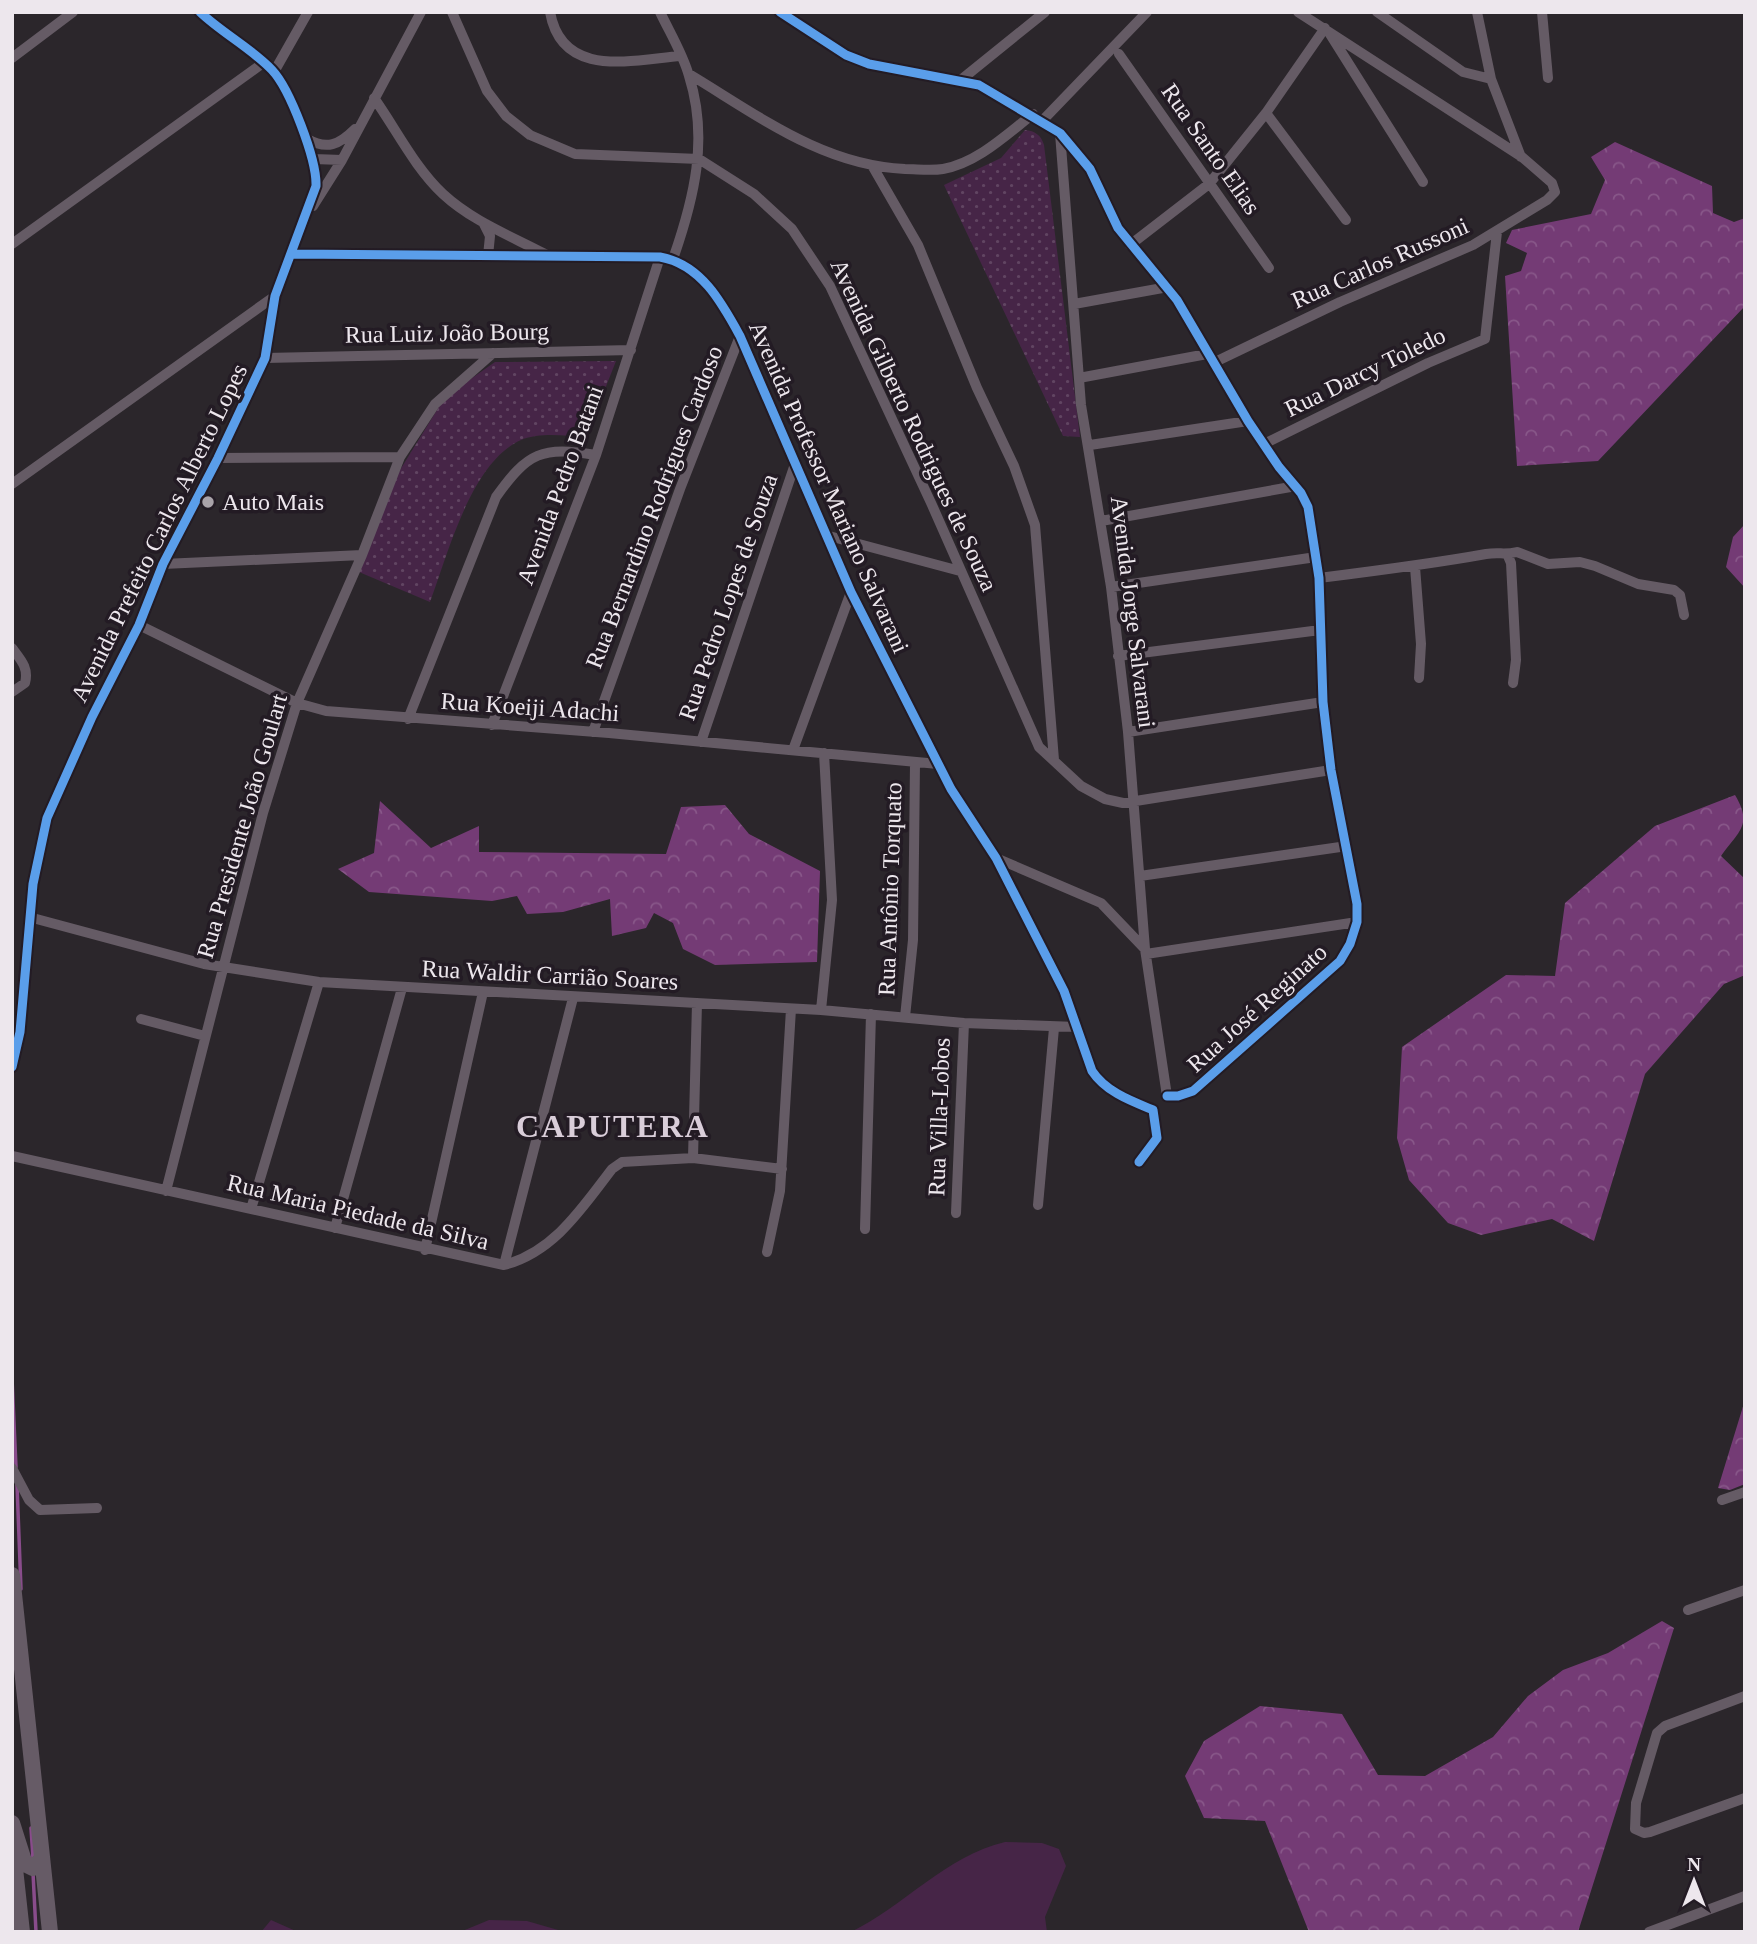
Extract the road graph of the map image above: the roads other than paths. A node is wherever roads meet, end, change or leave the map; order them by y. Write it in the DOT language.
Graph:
graph roads {
  1 [pos="73,12"];
  2 [pos="307,12"];
  3 [pos="421,12"];
  4 [pos="452,12"];
  5 [pos="550,12"];
  6 [pos="660,12"];
  7 [pos="780,12"];
  8 [pos="793,12"];
  9 [pos="1045,12"];
  10 [pos="1147,12"];
  11 [pos="1298,12"];
  12 [pos="1308,12"];
  13 [pos="1377,12"];
  14 [pos="1477,12"];
  15 [pos="1542,12"];
  16 [pos="203,14"];
  17 [pos="795,24"];
  18 [pos="1323,28"];
  19 [pos="1119,54"];
  20 [pos="681,56"];
  21 [pos="12,58"];
  22 [pos="263,63"];
  23 [pos="274,72"];
  24 [pos="689,74"];
  25 [pos="1548,78"];
  26 [pos="962,79"];
  27 [pos="1491,79"];
  28 [pos="374,97"];
  29 [pos="1266,113"];
  30 [pos="1033,114"];
  31 [pos="1043,120"];
  32 [pos="361,124"];
  33 [pos="1060,133"];
  34 [pos="307,139"];
  35 [pos="1522,157"];
  36 [pos="313,159"];
  37 [pos="699,159"];
  38 [pos="342,160"];
  39 [pos="873,167"];
  40 [pos="1423,182"];
  41 [pos="1209,184"];
  42 [pos="309,212"];
  43 [pos="1346,220"];
  44 [pos="482,222"];
  45 [pos="1497,232"];
  46 [pos="12,244"];
  47 [pos="1129,245"];
  48 [pos="292,254"];
  49 [pos="488,256"];
  50 [pos="548,256"];
  51 [pos="660,257"];
  52 [pos="673,259"];
  53 [pos="1269,268"];
  54 [pos="1168,287"];
  55 [pos="275,296"];
  56 [pos="1074,304"];
  57 [pos="740,337"];
  58 [pos="631,350"];
  59 [pos="493,353"];
  60 [pos="264,358"];
  61 [pos="1210,358"];
  62 [pos="1079,378"];
  63 [pos="1248,421"];
  64 [pos="1264,444"];
  65 [pos="1090,445"];
  66 [pos="596,454"];
  67 [pos="400,457"];
  68 [pos="218,458"];
  69 [pos="794,464"];
  70 [pos="12,484"];
  71 [pos="1296,486"];
  72 [pos="1101,521"];
  73 [pos="829,536"];
  74 [pos="362,555"];
  75 [pos="1508,556"];
  76 [pos="1316,557"];
  77 [pos="163,564"];
  78 [pos="1415,567"];
  79 [pos="960,571"];
  80 [pos="1319,578"];
  81 [pos="1111,587"];
  82 [pos="851,592"];
  83 [pos="1684,615"];
  84 [pos="139,625"];
  85 [pos="1320,630"];
  86 [pos="12,648"];
  87 [pos="1118,656"];
  88 [pos="1419,678"];
  89 [pos="1513,683"];
  90 [pos="12,692"];
  91 [pos="1324,702"];
  92 [pos="297,703"];
  93 [pos="408,719"];
  94 [pos="492,724"];
  95 [pos="593,732"];
  96 [pos="1128,732"];
  97 [pos="701,742"];
  98 [pos="793,750"];
  99 [pos="824,753"];
  100 [pos="1054,760"];
  101 [pos="915,763"];
  102 [pos="938,764"];
  103 [pos="1331,770"];
  104 [pos="1134,802"];
  105 [pos="1347,846"];
  106 [pos="996,858"];
  107 [pos="1140,876"];
  108 [pos="29,917"];
  109 [pos="1357,922"];
  110 [pos="1145,952"];
  111 [pos="224,967"];
  112 [pos="319,982"];
  113 [pos="402,988"];
  114 [pos="483,992"];
  115 [pos="573,998"];
  116 [pos="698,1003"];
  117 [pos="791,1009"];
  118 [pos="821,1010"];
  119 [pos="871,1014"];
  120 [pos="905,1017"];
  121 [pos="141,1019"];
  122 [pos="964,1023"];
  123 [pos="1077,1027"];
  124 [pos="1054,1028"];
  125 [pos="205,1036"];
  126 [pos="12,1067"];
  127 [pos="1167,1096"];
  128 [pos="1153,1110"];
  129 [pos="12,1156"];
  130 [pos="693,1158"];
  131 [pos="1139,1161"];
  132 [pos="782,1169"];
  133 [pos="166,1191"];
  134 [pos="1038,1205"];
  135 [pos="251,1209"];
  136 [pos="956,1213"];
  137 [pos="335,1228"];
  138 [pos="865,1229"];
  139 [pos="425,1250"];
  140 [pos="767,1252"];
  141 [pos="504,1265"];
  142 [pos="12,1468"];
  143 [pos="1745,1492"];
  144 [pos="1722,1500"];
  145 [pos="97,1508"];
  146 [pos="12,1575"];
  147 [pos="1745,1590"];
  148 [pos="1688,1610"];
  149 [pos="1745,1696"];
  150 [pos="1745,1798"];
  151 [pos="12,1823"];
  152 [pos="12,1842"];
  153 [pos="42,1858"];
  154 [pos="1745,1896"];
  155 [pos="22,1932"];
  156 [pos="50,1932"];
  157 [pos="1649,1932"];
  1 -- 21 [label="street"];
  2 -- 23 [label="street"];
  3 -- 28 [label="street"];
  4 -- 37 [label="street"];
  5 -- 20 [label="street"];
  6 -- 20 [label="street"];
  7 -- 17 [label="street, Rua José Reginato"];
  8 -- 17 [label="street"];
  9 -- 26 [label="street"];
  10 -- 31 [label="street"];
  11 -- 18 [label="street"];
  12 -- 18 [label="street"];
  13 -- 27 [label="street"];
  14 -- 27 [label="street"];
  15 -- 25 [label="street"];
  16 -- 22 [label="street"];
  17 -- 26 [label="street, Rua José Reginato"];
  18 -- 29 [label="street"];
  18 -- 35 [label="street"];
  18 -- 40 [label="street"];
  19 -- 41 [label="street, Rua Santo Elias"];
  20 -- 24 [label="street"];
  22 -- 23 [label="street"];
  22 -- 46 [label="street"];
  23 -- 34 [label="street, Avenida Prefeito Carlos Alberto Lopes"];
  24 -- 37 [label="street"];
  24 -- 39 [label="street"];
  26 -- 30 [label="street, Rua José Reginato"];
  27 -- 35 [label="street"];
  28 -- 32 [label="street"];
  28 -- 44 [label="street"];
  29 -- 41 [label="street"];
  29 -- 43 [label="street"];
  30 -- 31 [label="street, Rua José Reginato"];
  30 -- 39 [label="street"];
  31 -- 33 [label="street, Rua José Reginato"];
  32 -- 34 [label="street"];
  32 -- 38 [label="street"];
  33 -- 47 [label="street, Rua José Reginato"];
  33 -- 56 [label="street, Avenida Jorge Salvarani"];
  34 -- 36 [label="street, Avenida Prefeito Carlos Alberto Lopes"];
  35 -- 45 [label="street, Rua Carlos Russoni"];
  36 -- 38 [label="street"];
  36 -- 42 [label="street, Avenida Prefeito Carlos Alberto Lopes"];
  37 -- 52 [label="street"];
  37 -- 79 [label="street, Avenida Gilberto Rodrigues de Souza"];
  38 -- 42 [label="street"];
  39 -- 100 [label="street"];
  41 -- 47 [label="street"];
  41 -- 53 [label="street, Rua Santo Elias"];
  42 -- 48 [label="street, Avenida Prefeito Carlos Alberto Lopes"];
  44 -- 49 [label="street"];
  44 -- 50 [label="street"];
  45 -- 61 [label="street, Rua Carlos Russoni"];
  45 -- 64 [label="street, Rua Darcy Toledo"];
  47 -- 54 [label="street, Rua José Reginato"];
  48 -- 49 [label="street, Avenida Professor Mariano Salvarani"];
  48 -- 55 [label="street, Avenida Prefeito Carlos Alberto Lopes"];
  49 -- 50 [label="street, Avenida Professor Mariano Salvarani"];
  50 -- 51 [label="street, Avenida Professor Mariano Salvarani"];
  51 -- 52 [label="street, Avenida Professor Mariano Salvarani"];
  51 -- 58 [label="street, Avenida Pedro Batani"];
  52 -- 57 [label="street, Avenida Professor Mariano Salvarani"];
  54 -- 56 [label="street"];
  54 -- 61 [label="street, Rua José Reginato"];
  55 -- 60 [label="street, Avenida Prefeito Carlos Alberto Lopes"];
  55 -- 70 [label="street"];
  56 -- 62 [label="street, Avenida Jorge Salvarani"];
  57 -- 69 [label="street, Avenida Professor Mariano Salvarani"];
  57 -- 95 [label="street, Rua Bernardino Rodrigues Cardoso"];
  58 -- 59 [label="street, Rua Luiz João Bourg"];
  58 -- 66 [label="street, Avenida Pedro Batani"];
  59 -- 60 [label="street, Rua Luiz João Bourg"];
  59 -- 67 [label="street, Rua Presidente João Goulart"];
  60 -- 68 [label="street, Avenida Prefeito Carlos Alberto Lopes"];
  61 -- 62 [label="street, Rua Carlos Russoni"];
  61 -- 63 [label="street, Rua José Reginato"];
  62 -- 65 [label="street, Avenida Jorge Salvarani"];
  63 -- 64 [label="street, Rua José Reginato"];
  63 -- 65 [label="street"];
  64 -- 71 [label="street, Rua José Reginato"];
  65 -- 72 [label="street, Avenida Jorge Salvarani"];
  66 -- 93 [label="street"];
  66 -- 94 [label="street, Avenida Pedro Batani"];
  67 -- 68 [label="street"];
  67 -- 74 [label="street, Rua Presidente João Goulart"];
  68 -- 77 [label="street, Avenida Prefeito Carlos Alberto Lopes"];
  69 -- 73 [label="street, Avenida Professor Mariano Salvarani"];
  69 -- 97 [label="street, Rua Pedro Lopes de Souza"];
  71 -- 72 [label="street"];
  71 -- 76 [label="street, Rua José Reginato"];
  72 -- 81 [label="street, Avenida Jorge Salvarani"];
  73 -- 79 [label="street"];
  73 -- 82 [label="street, Avenida Professor Mariano Salvarani"];
  74 -- 77 [label="street"];
  74 -- 92 [label="street, Rua Presidente João Goulart"];
  75 -- 78 [label="street"];
  75 -- 83 [label="street"];
  75 -- 89 [label="street"];
  76 -- 80 [label="street, Rua José Reginato"];
  76 -- 81 [label="street"];
  77 -- 84 [label="street, Avenida Prefeito Carlos Alberto Lopes"];
  78 -- 80 [label="street"];
  78 -- 88 [label="street"];
  79 -- 100 [label="street, Avenida Gilberto Rodrigues de Souza"];
  80 -- 85 [label="street, Rua José Reginato"];
  81 -- 87 [label="street, Avenida Jorge Salvarani"];
  82 -- 98 [label="street"];
  82 -- 102 [label="street, Avenida Professor Mariano Salvarani"];
  84 -- 92 [label="street, Rua Koeiji Adachi"];
  84 -- 108 [label="street, Avenida Prefeito Carlos Alberto Lopes"];
  85 -- 87 [label="street"];
  85 -- 91 [label="street, Rua José Reginato"];
  86 -- 90 [label="street"];
  87 -- 96 [label="street, Avenida Jorge Salvarani"];
  91 -- 96 [label="street"];
  91 -- 103 [label="street, Rua José Reginato"];
  92 -- 93 [label="street, Rua Koeiji Adachi"];
  92 -- 111 [label="street, Rua Presidente João Goulart"];
  93 -- 94 [label="street, Rua Koeiji Adachi"];
  94 -- 95 [label="street, Rua Koeiji Adachi"];
  95 -- 97 [label="street, Rua Koeiji Adachi"];
  96 -- 104 [label="street, Avenida Jorge Salvarani"];
  97 -- 98 [label="street, Rua Koeiji Adachi"];
  98 -- 99 [label="street, Rua Koeiji Adachi"];
  99 -- 101 [label="street, Rua Koeiji Adachi"];
  99 -- 118 [label="street"];
  100 -- 104 [label="street, Avenida Gilberto Rodrigues de Souza"];
  101 -- 102 [label="street, Rua Koeiji Adachi"];
  101 -- 120 [label="street, Rua Antônio Torquato"];
  102 -- 106 [label="street, Avenida Professor Mariano Salvarani"];
  103 -- 104 [label="street, Avenida Gilberto Rodrigues de Souza"];
  103 -- 105 [label="street, Rua José Reginato"];
  104 -- 107 [label="street, Avenida Jorge Salvarani"];
  105 -- 107 [label="street"];
  105 -- 109 [label="street, Rua José Reginato"];
  106 -- 110 [label="street"];
  106 -- 123 [label="street, Avenida Professor Mariano Salvarani"];
  107 -- 110 [label="street, Avenida Jorge Salvarani"];
  108 -- 111 [label="street, Rua Waldir Carrião Soares"];
  108 -- 126 [label="street, Avenida Prefeito Carlos Alberto Lopes"];
  109 -- 110 [label="street"];
  109 -- 127 [label="street, Rua José Reginato"];
  110 -- 127 [label="street, Avenida Jorge Salvarani"];
  111 -- 112 [label="street, Rua Waldir Carrião Soares"];
  111 -- 125 [label="street, Rua Presidente João Goulart"];
  112 -- 113 [label="street, Rua Waldir Carrião Soares"];
  112 -- 135 [label="street"];
  113 -- 114 [label="street, Rua Waldir Carrião Soares"];
  113 -- 137 [label="street"];
  114 -- 115 [label="street, Rua Waldir Carrião Soares"];
  114 -- 139 [label="street"];
  115 -- 116 [label="street, Rua Waldir Carrião Soares"];
  115 -- 141 [label="street"];
  116 -- 117 [label="street, Rua Waldir Carrião Soares"];
  116 -- 130 [label="street"];
  117 -- 118 [label="street, Rua Waldir Carrião Soares"];
  117 -- 132 [label="street"];
  118 -- 119 [label="street, Rua Waldir Carrião Soares"];
  119 -- 120 [label="street, Rua Waldir Carrião Soares"];
  119 -- 138 [label="street"];
  120 -- 122 [label="street, Rua Waldir Carrião Soares"];
  121 -- 125 [label="street"];
  122 -- 124 [label="street, Rua Waldir Carrião Soares"];
  122 -- 136 [label="street, Rua Villa-Lobos"];
  123 -- 124 [label="street, Rua Waldir Carrião Soares"];
  123 -- 128 [label="street, Avenida Professor Mariano Salvarani"];
  124 -- 134 [label="street"];
  125 -- 133 [label="street, Rua Presidente João Goulart"];
  127 -- 128 [label="street"];
  128 -- 131 [label="street"];
  129 -- 133 [label="street, Rua Maria Piedade da Silva"];
  130 -- 132 [label="street, Rua Maria Piedade da Silva"];
  130 -- 141 [label="street, Rua Maria Piedade da Silva"];
  132 -- 140 [label="street"];
  133 -- 135 [label="street, Rua Maria Piedade da Silva"];
  135 -- 137 [label="street, Rua Maria Piedade da Silva"];
  137 -- 139 [label="street, Rua Maria Piedade da Silva"];
  139 -- 141 [label="street, Rua Maria Piedade da Silva"];
  142 -- 145 [label="street"];
  143 -- 144 [label="street"];
  146 -- 153 [label="main road"];
  147 -- 148 [label="street"];
  149 -- 150 [label="street"];
  151 -- 153 [label="main road"];
  152 -- 155 [label="main road"];
  153 -- 156 [label="main road"];
  154 -- 157 [label="street"];
}
